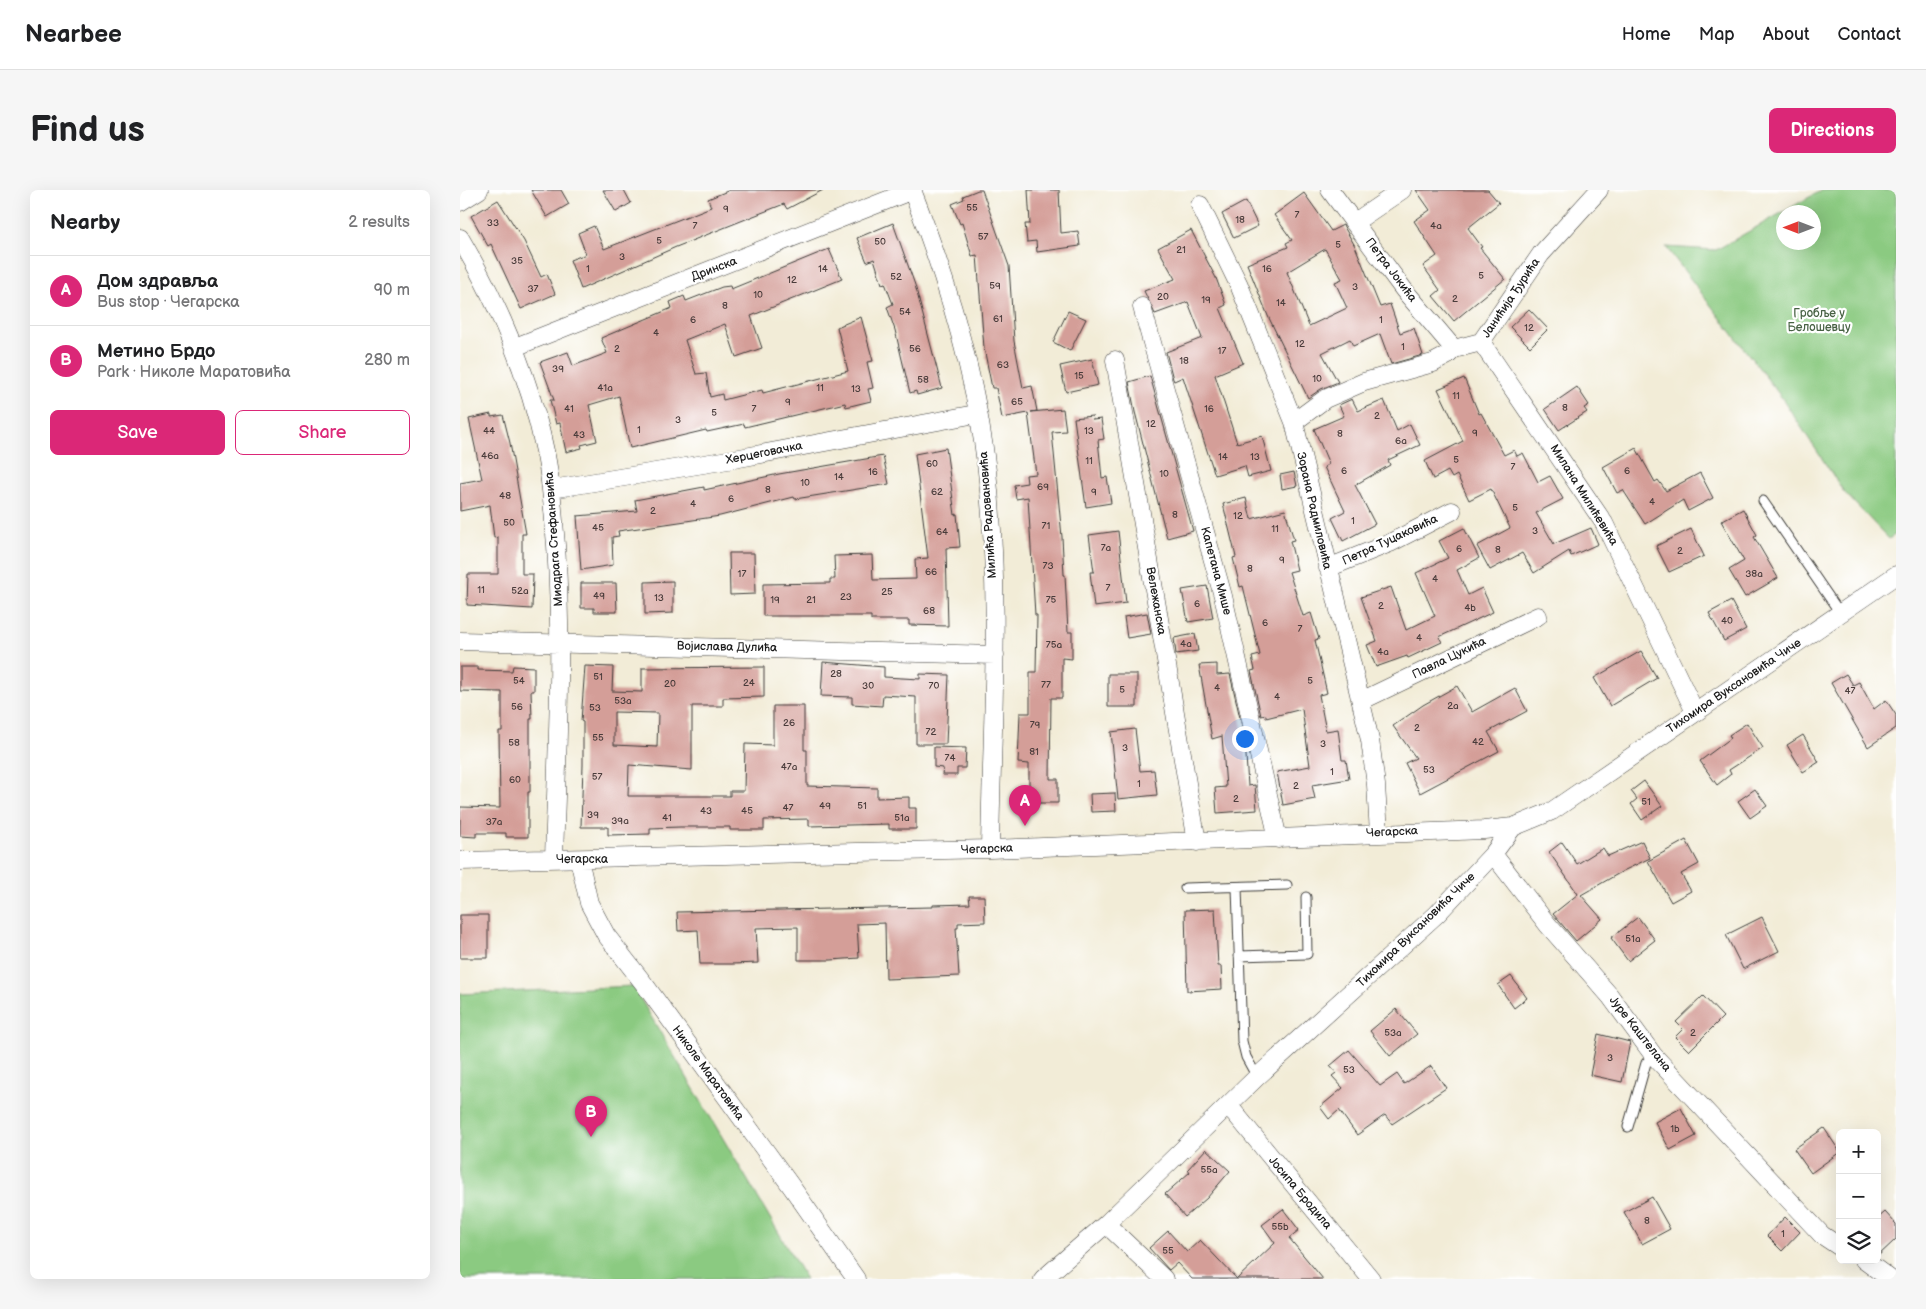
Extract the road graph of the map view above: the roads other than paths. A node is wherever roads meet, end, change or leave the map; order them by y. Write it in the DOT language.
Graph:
graph roads {
  1 [pos="479,190"];
  2 [pos="913,190"];
  3 [pos="1330,190"];
  4 [pos="1402,190"];
  5 [pos="1599,190"];
  6 [pos="460,202"];
  7 [pos="1200,205"];
  8 [pos="1355,222"];
  9 [pos="460,238"];
  10 [pos="1142,307"];
  11 [pos="1481,342"];
  12 [pos="515,347"];
  13 [pos="1454,349"];
  14 [pos="1114,360"];
  15 [pos="976,414"];
  16 [pos="1294,422"];
  17 [pos="552,489"];
  18 [pos="1763,501"];
  19 [pos="1452,511"];
  20 [pos="1328,568"];
  21 [pos="1896,575"];
  22 [pos="1840,613"];
  23 [pos="1538,616"];
  24 [pos="460,641"];
  25 [pos="560,643"];
  26 [pos="994,655"];
  27 [pos="1361,701"];
  28 [pos="1694,712"];
  29 [pos="1514,827"];
  30 [pos="1379,833"];
  31 [pos="1278,838"];
  32 [pos="1196,842"];
  33 [pos="990,849"];
  34 [pos="1493,854"];
  35 [pos="554,859"];
  36 [pos="579,859"];
  37 [pos="460,861"];
  38 [pos="1287,885"];
  39 [pos="1237,887"];
  40 [pos="1185,888"];
  41 [pos="1306,897"];
  42 [pos="1239,956"];
  43 [pos="1654,1056"];
  44 [pos="1257,1078"];
  45 [pos="1229,1106"];
  46 [pos="1628,1127"];
  47 [pos="1106,1224"];
  48 [pos="1836,1244"];
  49 [pos="1869,1264"];
  50 [pos="856,1279"];
  51 [pos="1043,1279"];
  52 [pos="1164,1279"];
  53 [pos="1371,1279"];
  54 [pos="1890,1279"];
  1 -- 6 [label="street"];
  2 -- 12 [label="street, Дринска"];
  2 -- 15 [label="street, Милића Радовановића"];
  3 -- 8 [label="street, Петра Јокића"];
  4 -- 8 [label="street"];
  5 -- 11 [label="street, Јанићија Ђурића"];
  7 -- 16 [label="street, Зорана Радмиловића"];
  8 -- 13 [label="street, Петра Јокића"];
  9 -- 12 [label="street, Миодрага Стефановића"];
  10 -- 31 [label="street, Капетана Мише"];
  11 -- 13 [label="street, Јанићија Ђурића"];
  11 -- 28 [label="street, Милана Милићевића"];
  12 -- 17 [label="street, Миодрага Стефановића"];
  13 -- 16 [label="street, Јанићија Ђурића"];
  14 -- 32 [label="street, Вележанска"];
  15 -- 17 [label="street, Херцеговачка"];
  15 -- 26 [label="street, Милића Радовановића"];
  16 -- 20 [label="street, Зорана Радмиловића"];
  17 -- 25 [label="street, Миодрага Стефановића"];
  18 -- 22 [label="lane"];
  19 -- 20 [label="street, Петра Туцаковића"];
  20 -- 27 [label="street, Зорана Радмиловића"];
  21 -- 22 [label="street, Тихомира Вуксановића Чиче"];
  22 -- 28 [label="street, Тихомира Вуксановића Чиче"];
  23 -- 27 [label="street, Павла Цукића"];
  24 -- 25 [label="street, Војислава Дулића"];
  25 -- 26 [label="street, Војислава Дулића"];
  25 -- 35 [label="street, Миодрага Стефановића"];
  26 -- 33 [label="street, Милића Радовановића"];
  27 -- 30 [label="street, Зорана Радмиловића"];
  28 -- 29 [label="street, Тихомира Вуксановића Чиче"];
  29 -- 30 [label="street, Чегарска"];
  29 -- 34 [label="street, Тихомира Вуксановића Чиче"];
  30 -- 31 [label="street, Чегарска"];
  31 -- 32 [label="street, Чегарска"];
  32 -- 33 [label="street, Чегарска"];
  33 -- 36 [label="street, Чегарска"];
  34 -- 43 [label="street, Јуре Каштелана"];
  34 -- 44 [label="street, Тихомира Вуксановића Чиче"];
  35 -- 36 [label="street, Чегарска"];
  35 -- 37 [label="street, Чегарска"];
  36 -- 50 [label="street, Николе Маратовића"];
  38 -- 39 [label="lane"];
  39 -- 40 [label="lane"];
  39 -- 42 [label="lane"];
  41 -- 42 [label="lane"];
  42 -- 44 [label="lane"];
  43 -- 46 [label="lane"];
  43 -- 48 [label="street, Јуре Каштелана"];
  44 -- 45 [label="street, Тихомира Вуксановића Чиче"];
  45 -- 47 [label="street, Тихомира Вуксановића Чиче"];
  45 -- 53 [label="street, Јосипа Бродила"];
  47 -- 51 [label="street, Тихомира Вуксановића Чиче"];
  47 -- 52 [label="street"];
  49 -- 54 [label="street"];
}
